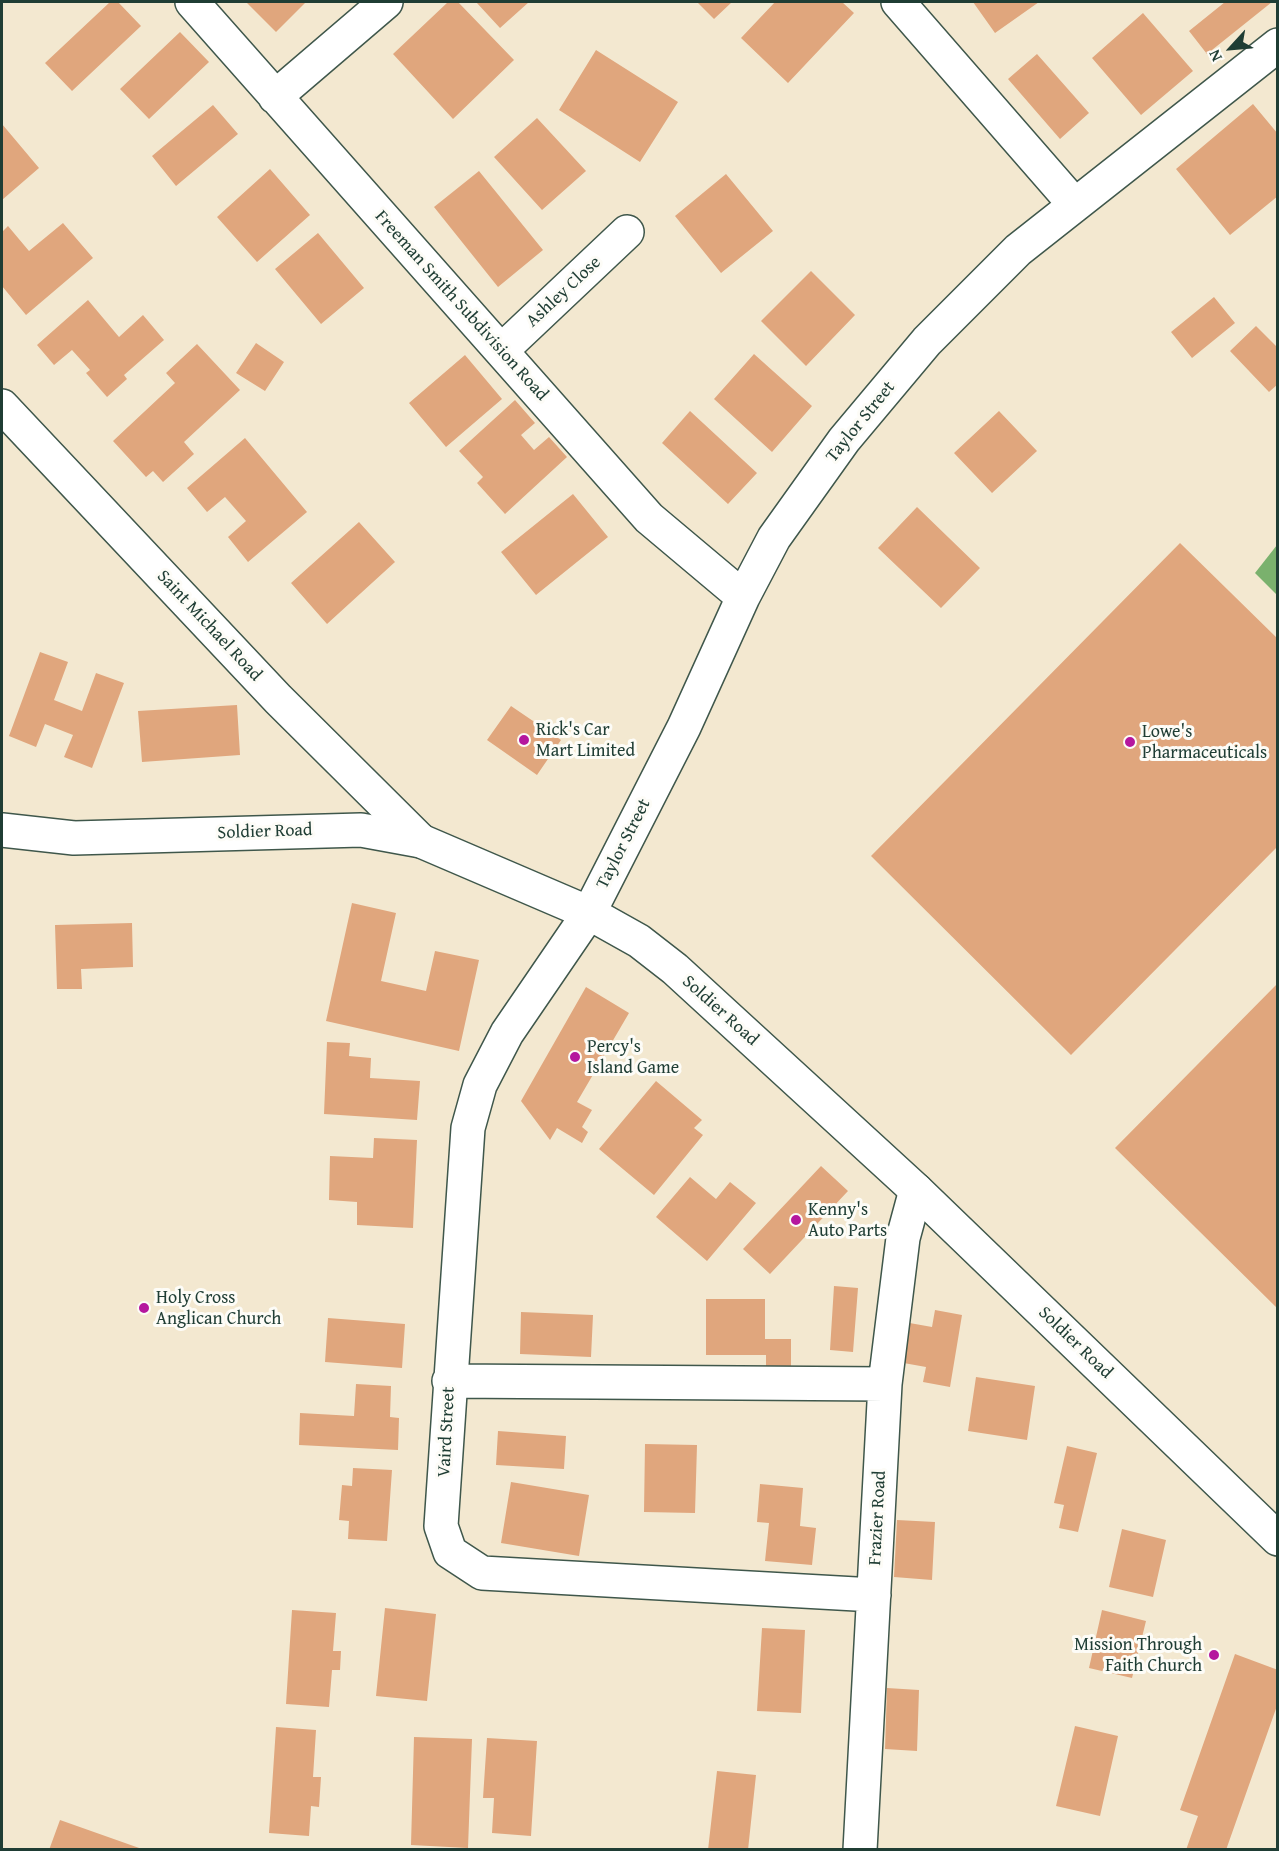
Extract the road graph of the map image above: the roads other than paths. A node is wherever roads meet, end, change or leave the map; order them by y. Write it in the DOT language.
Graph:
graph roads {
  1 [pos="192,2"];
  2 [pos="386,2"];
  3 [pos="898,2"];
  4 [pos="1278,45"];
  5 [pos="275,98"];
  6 [pos="1075,205"];
  7 [pos="627,232"];
  8 [pos="501,351"];
  9 [pos="2,406"];
  10 [pos="743,597"];
  11 [pos="2,830"];
  12 [pos="421,842"];
  13 [pos="589,913"];
  14 [pos="916,1190"];
  15 [pos="449,1381"];
  16 [pos="885,1384"];
  17 [pos="1278,1539"];
  18 [pos="874,1595"];
  19 [pos="860,1850"];
  1 -- 5 [label="street, Freeman Smith Subdivision Road"];
  2 -- 5 [label="street"];
  3 -- 6 [label="street"];
  4 -- 6 [label="street, Taylor Street"];
  5 -- 8 [label="street, Freeman Smith Subdivision Road"];
  6 -- 10 [label="street, Taylor Street"];
  7 -- 8 [label="street, Ashley Close"];
  8 -- 10 [label="street, Freeman Smith Subdivision Road"];
  9 -- 12 [label="street, Saint Michael Road"];
  10 -- 13 [label="street, Taylor Street"];
  11 -- 12 [label="street, Soldier Road"];
  12 -- 13 [label="street, Soldier Road"];
  13 -- 14 [label="street, Soldier Road"];
  13 -- 15 [label="street, Vaird Street"];
  14 -- 16 [label="street, Frazier Road"];
  14 -- 17 [label="street, Soldier Road"];
  15 -- 16 [label="street"];
  15 -- 18 [label="street, Vaird Street"];
  16 -- 18 [label="street, Frazier Road"];
  18 -- 19 [label="street, Frazier Road"];
}
